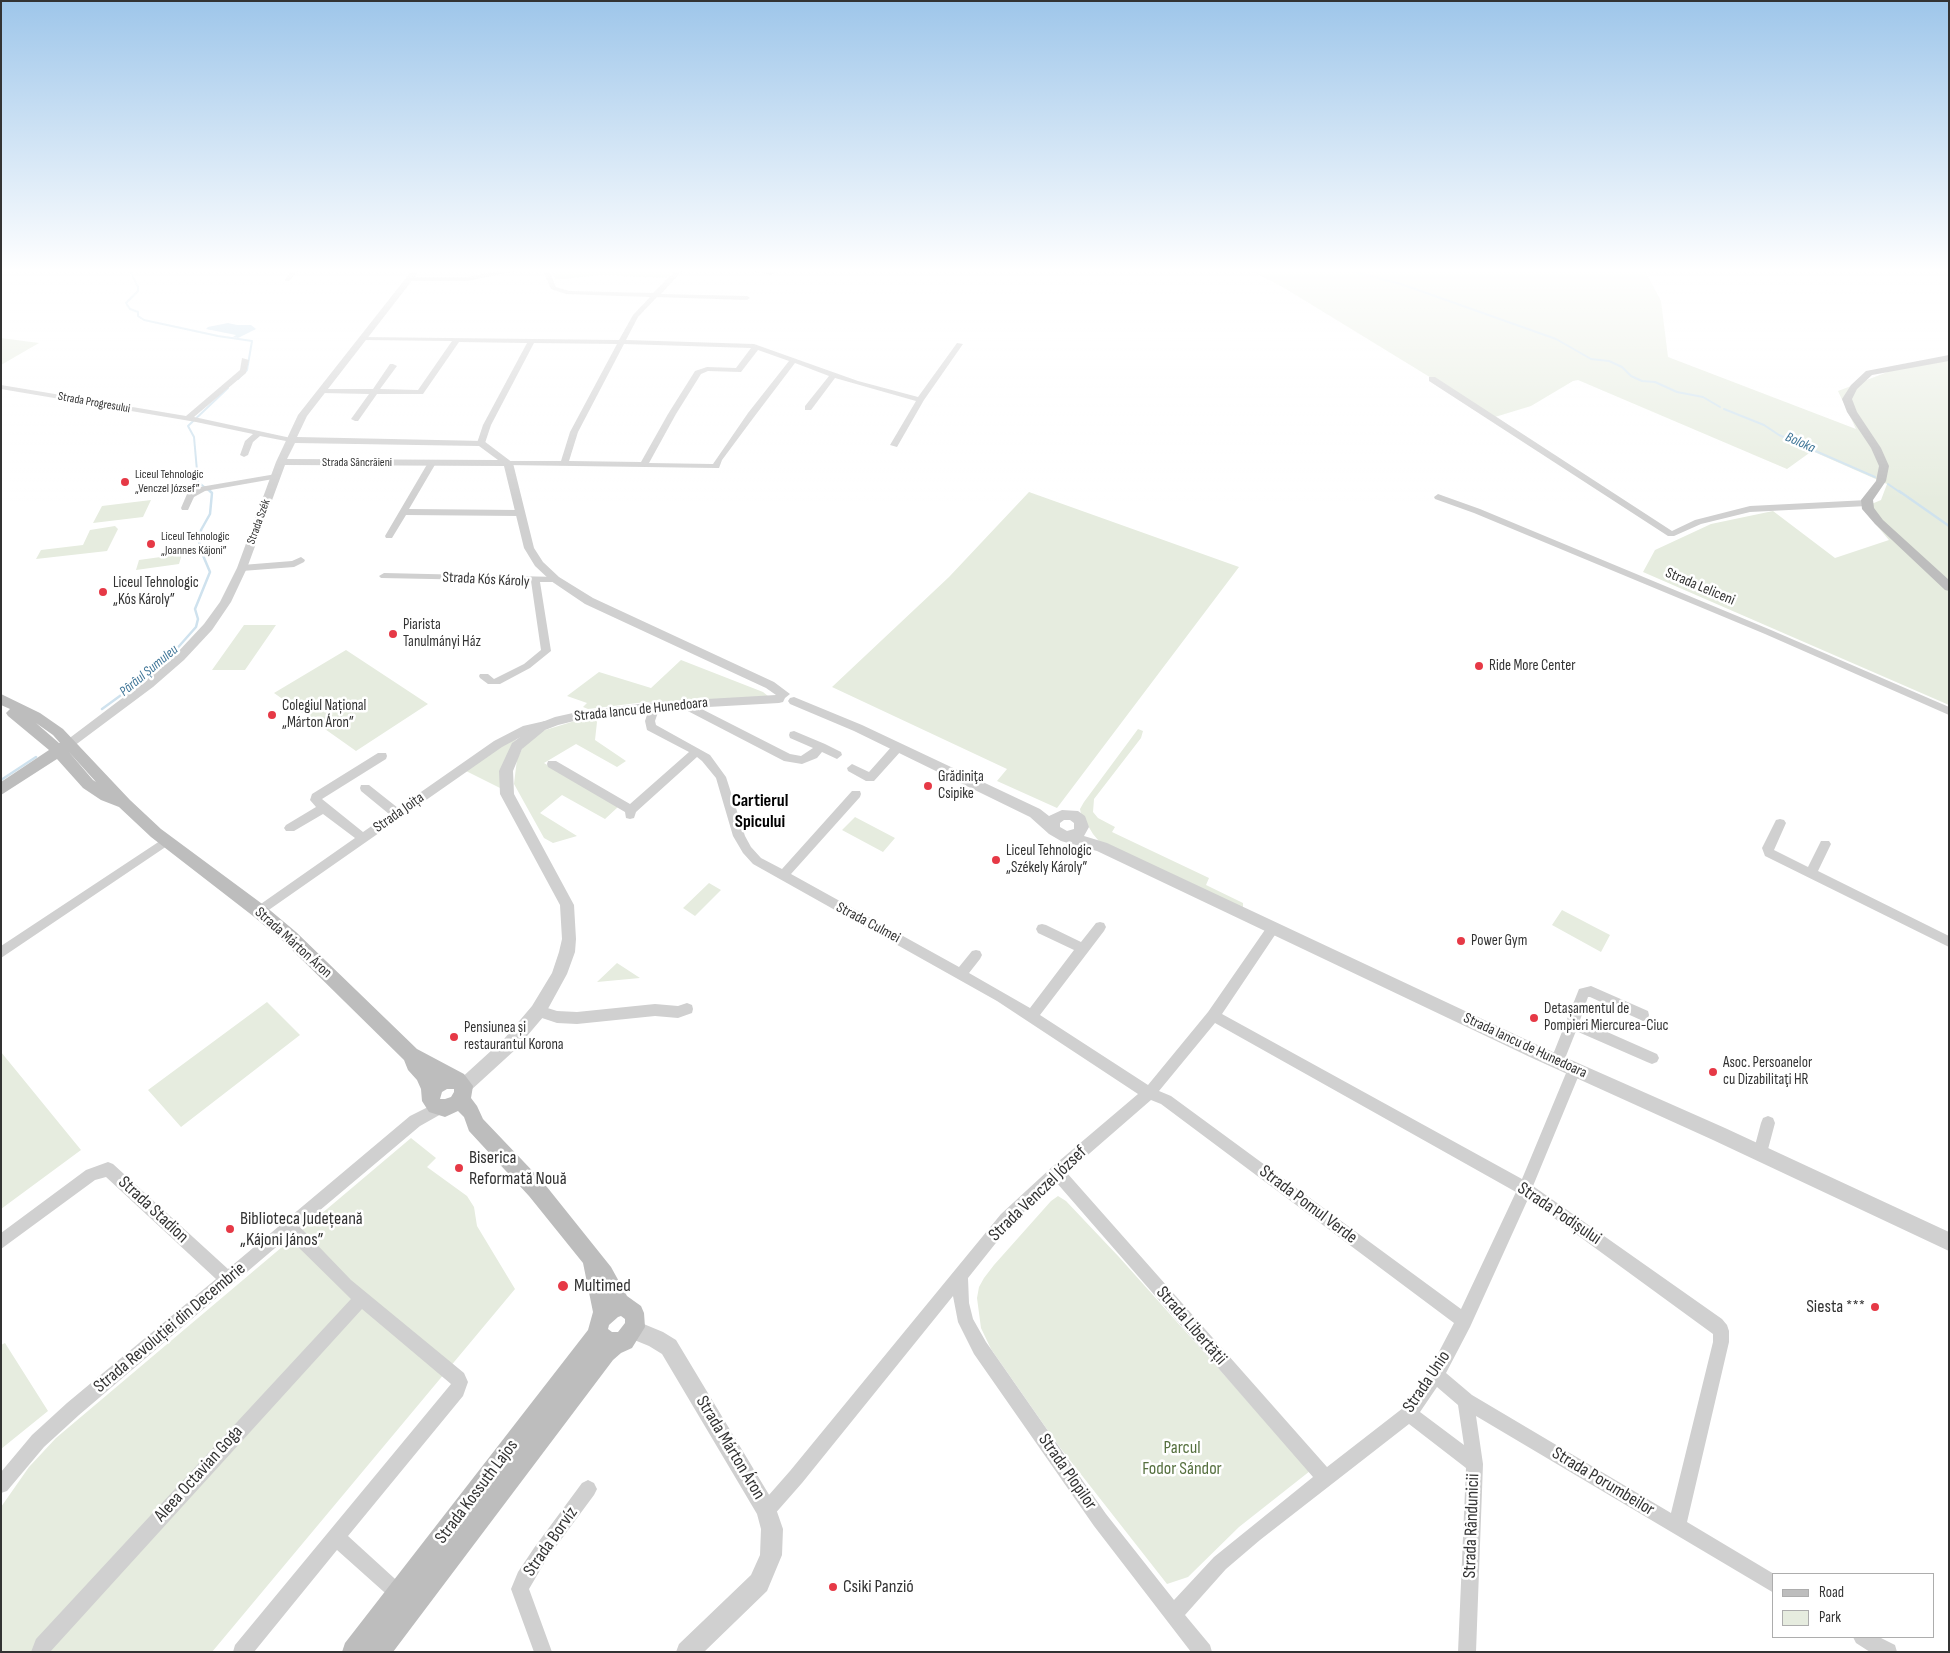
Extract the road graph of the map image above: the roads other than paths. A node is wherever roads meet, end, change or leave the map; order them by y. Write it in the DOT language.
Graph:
graph roads {
  1 [pos="358,346"];
  2 [pos="453,346"];
  3 [pos="529,346"];
  4 [pos="619,346"];
  5 [pos="733,346"];
  6 [pos="958,346"];
  7 [pos="756,347"];
  8 [pos="1949,358"];
  9 [pos="245,360"];
  10 [pos="794,360"];
  11 [pos="393,366"];
  12 [pos="834,374"];
  13 [pos="1432,379"];
  14 [pos="1,387"];
  15 [pos="322,391"];
  16 [pos="375,392"];
  17 [pos="920,400"];
  18 [pos="808,408"];
  19 [pos="191,419"];
  20 [pos="355,419"];
  21 [pos="260,433"];
  22 [pos="291,440"];
  23 [pos="481,443"];
  24 [pos="894,445"];
  25 [pos="244,455"];
  26 [pos="281,462"];
  27 [pos="432,463"];
  28 [pos="508,463"];
  29 [pos="564,464"];
  30 [pos="643,466"];
  31 [pos="276,476"];
  32 [pos="1438,497"];
  33 [pos="1866,504"];
  34 [pos="185,508"];
  35 [pos="404,512"];
  36 [pos="519,513"];
  37 [pos="389,536"];
  38 [pos="301,560"];
  39 [pos="242,568"];
  40 [pos="384,576"];
  41 [pos="554,579"];
  42 [pos="535,580"];
  43 [pos="1949,587"];
  44 [pos="484,676"];
  45 [pos="786,698"];
  46 [pos="1,699"];
  47 [pos="686,704"];
  48 [pos="655,706"];
  49 [pos="1,707"];
  50 [pos="1949,711"];
  51 [pos="545,725"];
  52 [pos="794,734"];
  53 [pos="821,747"];
  54 [pos="63,748"];
  55 [pos="897,748"];
  56 [pos="696,752"];
  57 [pos="837,755"];
  58 [pos="382,756"];
  59 [pos="552,764"];
  60 [pos="852,768"];
  61 [pos="364,788"];
  62 [pos="1,790"];
  63 [pos="856,794"];
  64 [pos="324,808"];
  65 [pos="397,814"];
  66 [pos="1056,821"];
  67 [pos="1780,822"];
  68 [pos="1082,827"];
  69 [pos="290,828"];
  70 [pos="1071,837"];
  71 [pos="363,838"];
  72 [pos="166,841"];
  73 [pos="1825,844"];
  74 [pos="1102,847"];
  75 [pos="1811,873"];
  76 [pos="782,876"];
  77 [pos="259,911"];
  78 [pos="1100,927"];
  79 [pos="1273,928"];
  80 [pos="1042,929"];
  81 [pos="1949,942"];
  82 [pos="1081,951"];
  83 [pos="1,953"];
  84 [pos="976,955"];
  85 [pos="961,974"];
  86 [pos="687,1010"];
  87 [pos="538,1011"];
  88 [pos="1032,1016"];
  89 [pos="1213,1016"];
  90 [pos="1643,1016"];
  91 [pos="1572,1025"];
  92 [pos="412,1056"];
  93 [pos="1652,1058"];
  94 [pos="1557,1062"];
  95 [pos="1574,1070"];
  96 [pos="1149,1093"];
  97 [pos="448,1095"];
  98 [pos="1768,1123"];
  99 [pos="1760,1153"];
  100 [pos="1057,1172"];
  101 [pos="1525,1189"];
  102 [pos="289,1227"];
  103 [pos="1,1242"];
  104 [pos="1949,1242"];
  105 [pos="960,1277"];
  106 [pos="227,1279"];
  107 [pos="362,1298"];
  108 [pos="1464,1321"];
  109 [pos="609,1324"];
  110 [pos="634,1330"];
  111 [pos="1436,1375"];
  112 [pos="1466,1400"];
  113 [pos="1409,1414"];
  114 [pos="1475,1464"];
  115 [pos="1326,1479"];
  116 [pos="1,1485"];
  117 [pos="588,1490"];
  118 [pos="767,1510"];
  119 [pos="1677,1526"];
  120 [pos="336,1537"];
  121 [pos="1772,1583"];
  122 [pos="753,1590"];
  123 [pos="399,1594"];
  124 [pos="1173,1615"];
  125 [pos="1864,1638"];
  126 [pos="40,1652"];
  127 [pos="242,1652"];
  128 [pos="354,1652"];
  129 [pos="378,1652"];
  130 [pos="543,1652"];
  131 [pos="686,1652"];
  132 [pos="1203,1652"];
  133 [pos="1467,1652"];
  134 [pos="1888,1652"];
  1 -- 15 [label="street, Strada Szék"];
  2 -- 16 [label="street"];
  3 -- 23 [label="street"];
  4 -- 29 [label="street"];
  5 -- 7 [label="street"];
  6 -- 17 [label="street"];
  7 -- 10 [label="street"];
  7 -- 30 [label="street"];
  8 -- 33 [label="main road"];
  9 -- 19 [label="street"];
  10 -- 12 [label="street"];
  10 -- 30 [label="street"];
  11 -- 16 [label="street"];
  12 -- 17 [label="street"];
  12 -- 18 [label="street"];
  13 -- 33 [label="street"];
  14 -- 19 [label="street, Strada Progresului"];
  15 -- 16 [label="street"];
  15 -- 22 [label="street, Strada Szék"];
  16 -- 20 [label="street"];
  17 -- 24 [label="street"];
  19 -- 21 [label="street, Strada Progresului"];
  21 -- 22 [label="street, Strada Progresului"];
  21 -- 25 [label="street"];
  22 -- 23 [label="street"];
  22 -- 26 [label="street, Strada Szék"];
  23 -- 28 [label="street"];
  26 -- 27 [label="street, Strada Sâncrăieni"];
  26 -- 31 [label="street, Strada Szék"];
  27 -- 28 [label="street, Strada Sâncrăieni"];
  27 -- 35 [label="street"];
  28 -- 29 [label="street"];
  28 -- 36 [label="street, Strada Iancu de Hunedoara"];
  29 -- 30 [label="street"];
  31 -- 34 [label="street"];
  31 -- 39 [label="street, Strada Szék"];
  32 -- 50 [label="street, Strada Leliceni"];
  33 -- 43 [label="main road"];
  35 -- 36 [label="street"];
  35 -- 37 [label="street"];
  36 -- 41 [label="street, Strada Iancu de Hunedoara"];
  38 -- 39 [label="street"];
  39 -- 54 [label="street, Strada Szék"];
  40 -- 42 [label="street, Strada Kós Károly"];
  41 -- 42 [label="street"];
  41 -- 45 [label="street, Strada Iancu de Hunedoara"];
  42 -- 44 [label="street, Strada Kós Károly"];
  45 -- 47 [label="street, Strada Iancu de Hunedoara"];
  45 -- 55 [label="street, Strada Iancu de Hunedoara"];
  46 -- 54 [label="main road"];
  47 -- 48 [label="street, Strada Iancu de Hunedoara"];
  47 -- 53 [label="street"];
  48 -- 51 [label="street, Strada Iancu de Hunedoara"];
  48 -- 56 [label="street, Strada Culmei"];
  49 -- 54 [label="main road"];
  51 -- 65 [label="street, Strada Joița"];
  51 -- 87 [label="street, Strada Iancu de Hunedoara"];
  52 -- 53 [label="street"];
  53 -- 57 [label="street"];
  54 -- 62 [label="main road"];
  54 -- 72 [label="main road, Strada Márton Áron"];
  55 -- 60 [label="street"];
  55 -- 66 [label="street, Strada Iancu de Hunedoara"];
  56 -- 59 [label="street"];
  56 -- 76 [label="street, Strada Culmei"];
  58 -- 64 [label="street"];
  61 -- 65 [label="street"];
  63 -- 76 [label="street"];
  64 -- 69 [label="street"];
  64 -- 71 [label="street"];
  65 -- 71 [label="street, Strada Joița"];
  66 -- 68 [label="street"];
  66 -- 70 [label="street"];
  67 -- 75 [label="street"];
  68 -- 70 [label="street"];
  68 -- 74 [label="street, Strada Iancu de Hunedoara"];
  70 -- 74 [label="street, Strada Iancu de Hunedoara"];
  71 -- 77 [label="street, Strada Joița"];
  72 -- 77 [label="main road, Strada Márton Áron"];
  72 -- 83 [label="street"];
  73 -- 75 [label="street"];
  74 -- 79 [label="street, Strada Iancu de Hunedoara"];
  75 -- 81 [label="street"];
  76 -- 85 [label="street, Strada Culmei"];
  77 -- 92 [label="main road, Strada Márton Áron"];
  78 -- 82 [label="street"];
  79 -- 89 [label="street, Strada Venczel József"];
  79 -- 94 [label="street, Strada Iancu de Hunedoara"];
  80 -- 82 [label="street"];
  82 -- 88 [label="street"];
  84 -- 85 [label="street"];
  85 -- 88 [label="street, Strada Culmei"];
  86 -- 87 [label="street"];
  87 -- 97 [label="street, Strada Iancu de Hunedoara"];
  88 -- 96 [label="street, Strada Culmei"];
  89 -- 96 [label="street, Strada Venczel József"];
  89 -- 101 [label="street, Strada Podișului"];
  90 -- 91 [label="street"];
  91 -- 93 [label="street"];
  91 -- 94 [label="street"];
  92 -- 97 [label="main road, Strada Márton Áron"];
  92 -- 97 [label="main road, Strada Márton Áron"];
  94 -- 95 [label="street, Strada Iancu de Hunedoara"];
  95 -- 99 [label="street, Strada Iancu de Hunedoara"];
  95 -- 101 [label="street, Strada Unio"];
  96 -- 100 [label="street, Strada Venczel József"];
  96 -- 108 [label="street, Strada Pomul Verde"];
  97 -- 102 [label="street, Strada Revoluției din Decembrie"];
  97 -- 109 [label="main road"];
  98 -- 99 [label="street"];
  99 -- 104 [label="street, Strada Iancu de Hunedoara"];
  100 -- 105 [label="street, Strada Venczel József"];
  100 -- 115 [label="street, Strada Libertății"];
  101 -- 108 [label="street, Strada Unio"];
  101 -- 119 [label="street, Strada Podișului"];
  102 -- 106 [label="street, Strada Revoluției din Decembrie"];
  102 -- 107 [label="street"];
  103 -- 106 [label="street, Strada Stadion"];
  105 -- 118 [label="street, Strada Venczel József"];
  105 -- 124 [label="street, Strada Plopilor"];
  106 -- 116 [label="street, Strada Revoluției din Decembrie"];
  107 -- 120 [label="street"];
  107 -- 126 [label="street, Aleea Octavian Goga"];
  108 -- 111 [label="street, Strada Unio"];
  109 -- 110 [label="main road"];
  109 -- 110 [label="main road"];
  109 -- 123 [label="main road, Strada Kossuth Lajos"];
  109 -- 129 [label="main road, Strada Kossuth Lajos"];
  110 -- 118 [label="street, Strada Márton Áron"];
  111 -- 112 [label="street, Strada Porumbeilor"];
  111 -- 113 [label="street, Strada Unio"];
  112 -- 114 [label="street, Strada Rândunicii"];
  112 -- 119 [label="street, Strada Porumbeilor"];
  113 -- 114 [label="street"];
  113 -- 115 [label="street, Strada Unio"];
  114 -- 133 [label="street, Strada Rândunicii"];
  115 -- 124 [label="street, Strada Unio"];
  117 -- 130 [label="street, Strada Borvíz"];
  118 -- 122 [label="street, Strada Márton Áron"];
  119 -- 121 [label="street, Strada Porumbeilor"];
  120 -- 123 [label="street"];
  120 -- 127 [label="street"];
  122 -- 131 [label="street"];
  123 -- 128 [label="main road, Strada Kossuth Lajos"];
  124 -- 132 [label="street, Strada Plopilor"];
  125 -- 134 [label="street"];
}
